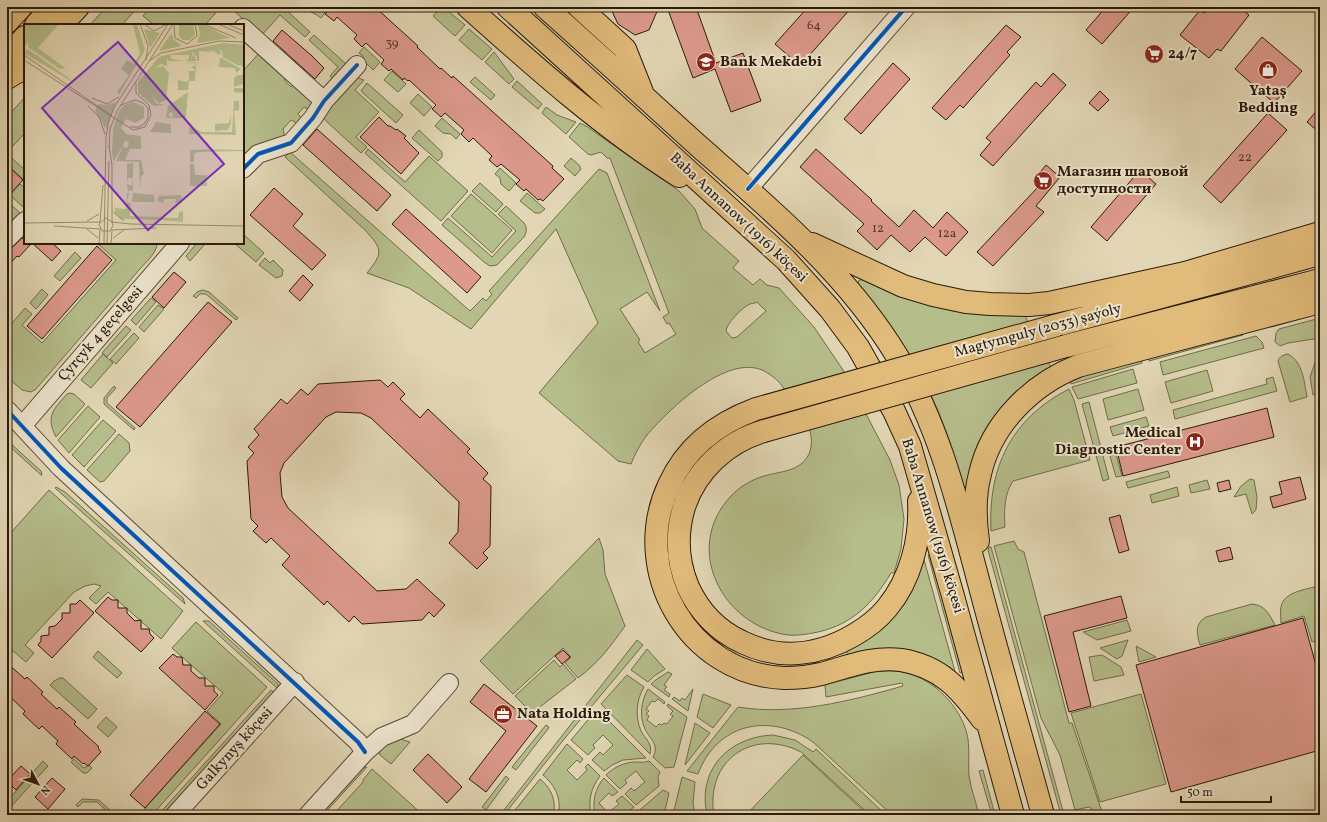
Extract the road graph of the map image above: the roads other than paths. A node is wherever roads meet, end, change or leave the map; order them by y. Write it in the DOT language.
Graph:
graph roads {
  1 [pos="52,7"];
  2 [pos="78,7"];
  3 [pos="468,7"];
  4 [pos="508,7"];
  5 [pos="545,7"];
  6 [pos="579,7"];
  7 [pos="906,7"];
  8 [pos="37,24"];
  9 [pos="62,24"];
  10 [pos="244,29"];
  11 [pos="24,38"];
  12 [pos="7,57"];
  13 [pos="357,65"];
  14 [pos="24,66"];
  15 [pos="7,78"];
  16 [pos="644,97"];
  17 [pos="324,101"];
  18 [pos="244,167"];
  19 [pos="748,189"];
  20 [pos="729,208"];
  21 [pos="24,222"];
  22 [pos="1320,233"];
  23 [pos="7,240"];
  24 [pos="804,240"];
  25 [pos="179,244"];
  26 [pos="1320,254"];
  27 [pos="1320,280"];
  28 [pos="1320,302"];
  29 [pos="11,416"];
  30 [pos="917,468"];
  31 [pos="980,588"];
  32 [pos="295,682"];
  33 [pos="449,684"];
  34 [pos="989,728"];
  35 [pos="365,752"];
  36 [pos="176,815"];
  37 [pos="308,815"];
  38 [pos="1013,815"];
  39 [pos="1043,815"];
  1 -- 8 [label="main road"];
  2 -- 9 [label="main road"];
  3 -- 20 [label="main road"];
  4 -- 20 [label="main road, Baba Annanow (1916) köçesi"];
  5 -- 16 [label="main road, Baba Annanow (1916) köçesi"];
  6 -- 16 [label="main road"];
  7 -- 19 [label="street"];
  10 -- 17 [label="street"];
  11 -- 12 [label="main road"];
  13 -- 17 [label="street"];
  14 -- 15 [label="main road"];
  16 -- 19 [label="main road, Baba Annanow (1916) köçesi"];
  17 -- 18 [label="street"];
  19 -- 24 [label="main road, Baba Annanow (1916) köçesi"];
  20 -- 30 [label="main road, Baba Annanow (1916) köçesi"];
  21 -- 23 [label="street"];
  22 -- 24 [label="main road"];
  24 -- 31 [label="main road, Baba Annanow (1916) köçesi"];
  25 -- 29 [label="street, Çyrçyk 4 geçelgesi"];
  26 -- 34 [label="main road, Magtymguly (2033) şaýoly, bridge"];
  27 -- 30 [label="main road, Magtymguly (2033) şaýoly, bridge"];
  28 -- 31 [label="main road"];
  29 -- 32 [label="street"];
  30 -- 34 [label="main road, Baba Annanow (1916) köçesi"];
  31 -- 39 [label="main road, Baba Annanow (1916) köçesi"];
  32 -- 35 [label="street"];
  32 -- 36 [label="street, Galkynyş köçesi"];
  33 -- 35 [label="street"];
  34 -- 38 [label="main road, Baba Annanow (1916) köçesi"];
  35 -- 37 [label="street"];
}
